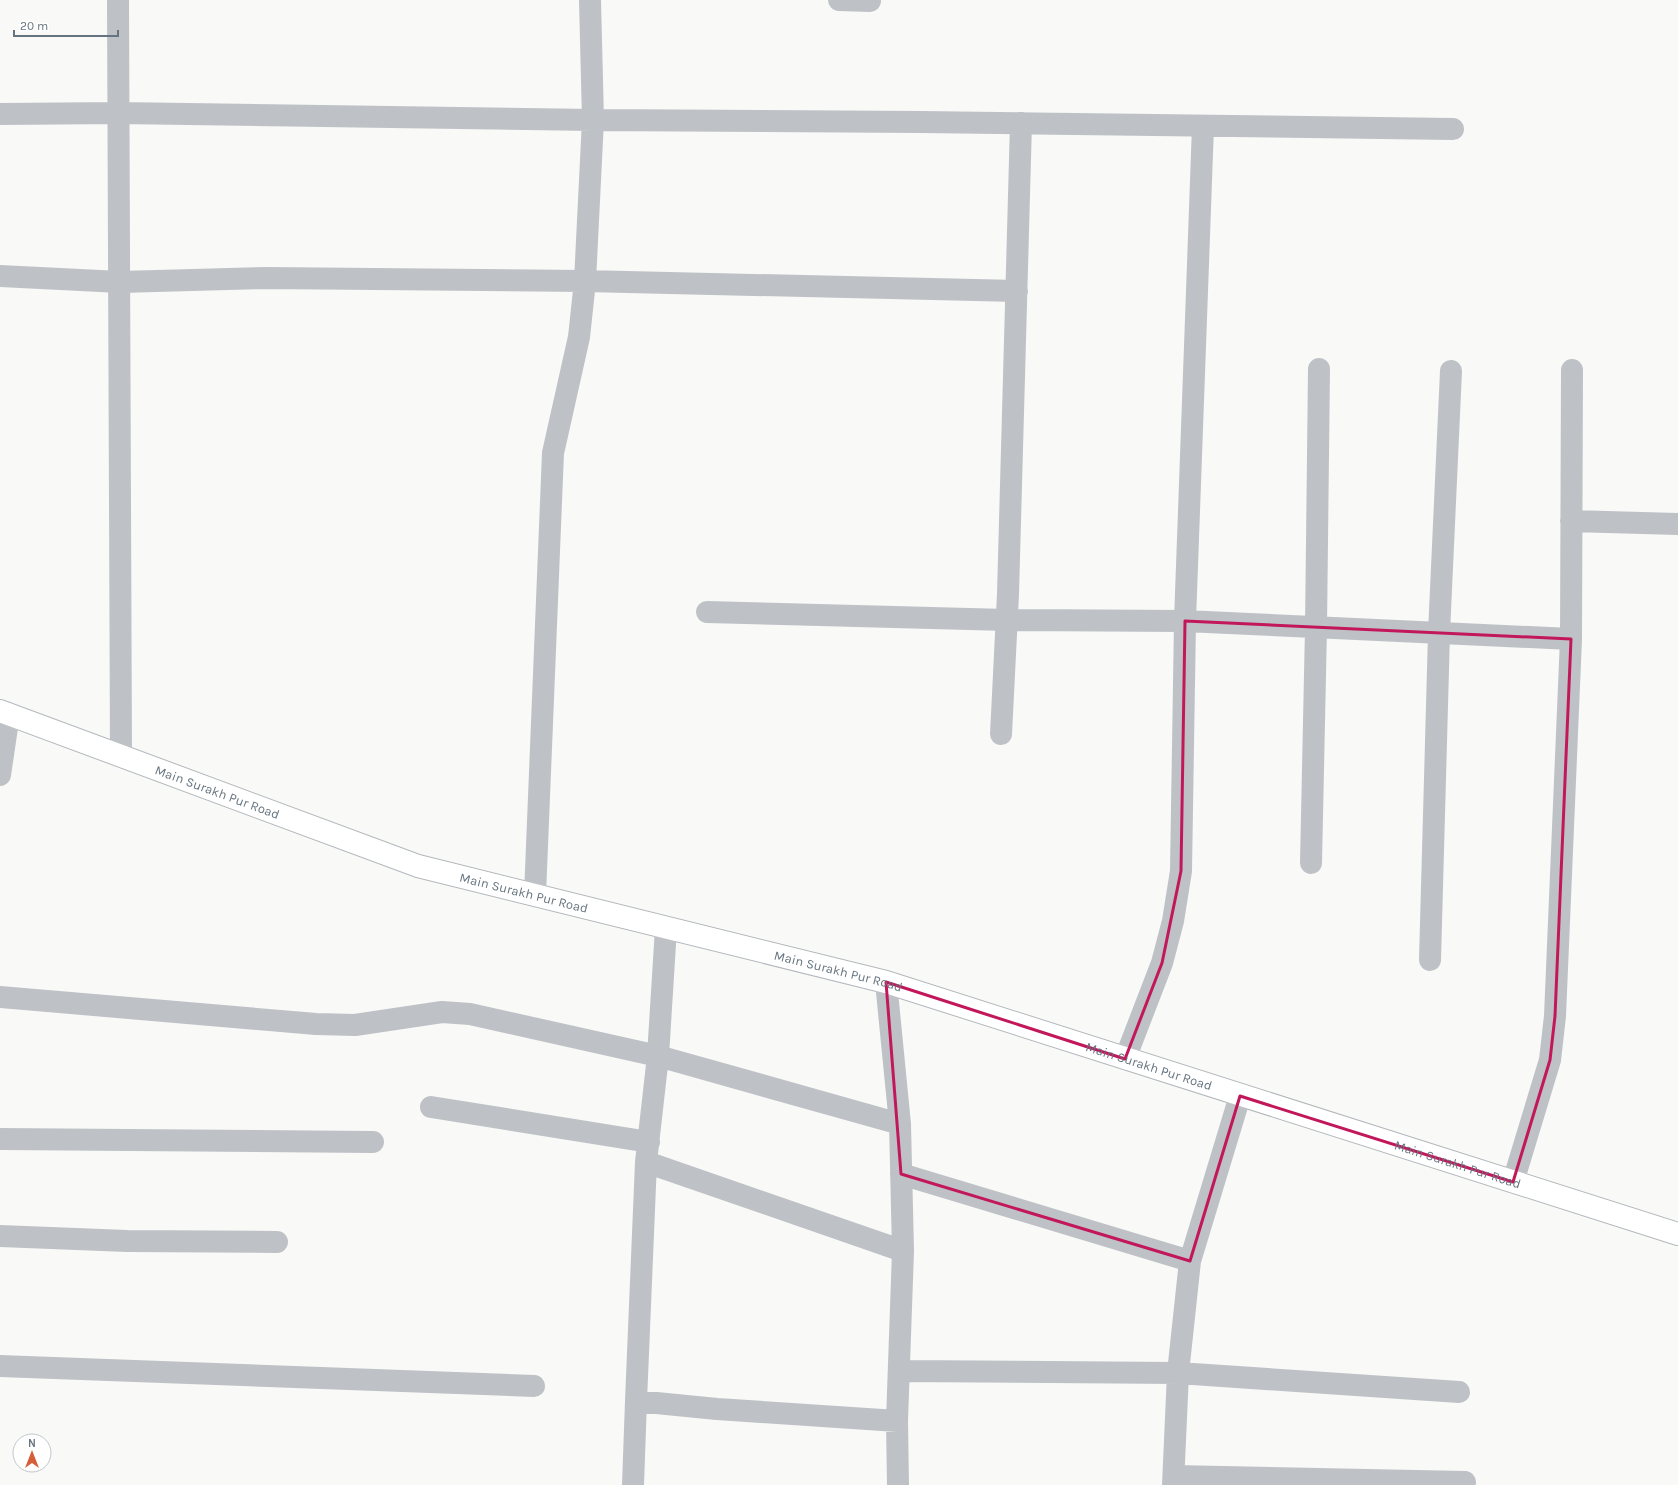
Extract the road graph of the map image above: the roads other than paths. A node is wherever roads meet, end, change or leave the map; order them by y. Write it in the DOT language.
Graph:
graph roads {
  1 [pos="118,0"];
  2 [pos="590,0"];
  3 [pos="839,0"];
  4 [pos="870,0"];
  5 [pos="120,113"];
  6 [pos="0,114"];
  7 [pos="593,120"];
  8 [pos="1021,123"];
  9 [pos="1203,126"];
  10 [pos="1453,129"];
  11 [pos="0,276"];
  12 [pos="585,281"];
  13 [pos="120,282"];
  14 [pos="1017,290"];
  15 [pos="1319,369"];
  16 [pos="1572,370"];
  17 [pos="1451,371"];
  18 [pos="1571,521"];
  19 [pos="1678,524"];
  20 [pos="707,612"];
  21 [pos="1006,620"];
  22 [pos="1185,621"];
  23 [pos="1316,628"];
  24 [pos="1439,633"];
  25 [pos="1571,639"];
  26 [pos="5,712"];
  27 [pos="1001,734"];
  28 [pos="122,756"];
  29 [pos="0,775"];
  30 [pos="1311,863"];
  31 [pos="535,895"];
  32 [pos="666,928"];
  33 [pos="1430,960"];
  34 [pos="886,982"];
  35 [pos="0,997"];
  36 [pos="658,1056"];
  37 [pos="1125,1059"];
  38 [pos="1240,1096"];
  39 [pos="431,1107"];
  40 [pos="900,1124"];
  41 [pos="0,1139"];
  42 [pos="373,1142"];
  43 [pos="647,1152"];
  44 [pos="901,1174"];
  45 [pos="1513,1182"];
  46 [pos="1678,1234"];
  47 [pos="0,1236"];
  48 [pos="277,1242"];
  49 [pos="903,1252"];
  50 [pos="1190,1261"];
  51 [pos="0,1366"];
  52 [pos="899,1371"];
  53 [pos="1178,1374"];
  54 [pos="534,1386"];
  55 [pos="1459,1392"];
  56 [pos="636,1401"];
  57 [pos="897,1421"];
  58 [pos="1173,1480"];
  59 [pos="1465,1482"];
  60 [pos="633,1485"];
  61 [pos="898,1485"];
  1 -- 5 [label="street"];
  2 -- 7 [label="street"];
  3 -- 4 [label="street"];
  5 -- 6 [label="street"];
  5 -- 7 [label="street"];
  5 -- 13 [label="street"];
  7 -- 8 [label="street"];
  7 -- 12 [label="street"];
  8 -- 9 [label="street"];
  8 -- 14 [label="street"];
  9 -- 10 [label="street"];
  9 -- 22 [label="street"];
  11 -- 13 [label="street"];
  12 -- 13 [label="street"];
  12 -- 14 [label="street"];
  12 -- 31 [label="street"];
  13 -- 28 [label="street"];
  14 -- 21 [label="street"];
  15 -- 23 [label="street"];
  16 -- 18 [label="street"];
  17 -- 24 [label="street"];
  18 -- 19 [label="street"];
  18 -- 25 [label="street"];
  20 -- 21 [label="street"];
  21 -- 22 [label="street"];
  21 -- 27 [label="street"];
  22 -- 23 [label="street"];
  22 -- 37 [label="street"];
  23 -- 24 [label="street"];
  23 -- 30 [label="street"];
  24 -- 25 [label="street"];
  24 -- 33 [label="street"];
  25 -- 45 [label="street"];
  26 -- 28 [label="street, Main Surakh Pur Road"];
  26 -- 29 [label="street"];
  28 -- 31 [label="street, Main Surakh Pur Road"];
  31 -- 32 [label="street, Main Surakh Pur Road"];
  32 -- 34 [label="street, Main Surakh Pur Road"];
  32 -- 36 [label="street"];
  34 -- 37 [label="street, Main Surakh Pur Road"];
  34 -- 40 [label="street"];
  35 -- 36 [label="street"];
  36 -- 40 [label="street"];
  36 -- 43 [label="street"];
  37 -- 38 [label="street, Main Surakh Pur Road"];
  38 -- 45 [label="street, Main Surakh Pur Road"];
  38 -- 50 [label="street"];
  39 -- 43 [label="street"];
  40 -- 44 [label="street"];
  41 -- 42 [label="street"];
  43 -- 49 [label="street"];
  43 -- 56 [label="street"];
  44 -- 49 [label="street"];
  44 -- 50 [label="street"];
  45 -- 46 [label="street, Main Surakh Pur Road"];
  47 -- 48 [label="street"];
  49 -- 52 [label="street"];
  50 -- 53 [label="street"];
  51 -- 54 [label="street"];
  52 -- 53 [label="street"];
  52 -- 57 [label="street"];
  53 -- 55 [label="street"];
  53 -- 58 [label="street"];
  56 -- 57 [label="street"];
  56 -- 60 [label="street"];
  57 -- 61 [label="street"];
  58 -- 59 [label="street"];
}
